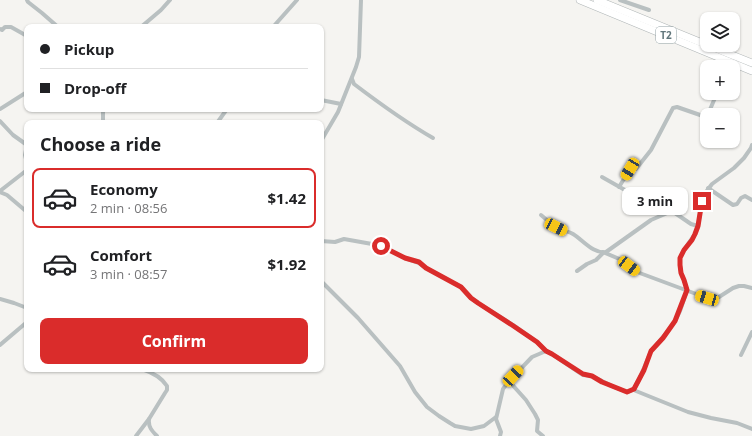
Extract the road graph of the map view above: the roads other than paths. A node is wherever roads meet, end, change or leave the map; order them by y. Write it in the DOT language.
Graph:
graph roads {
  1 [pos="27,0"];
  2 [pos="170,0"];
  3 [pos="296,0"];
  4 [pos="361,0"];
  5 [pos="580,0"];
  6 [pos="597,0"];
  7 [pos="620,0"];
  8 [pos="649,10"];
  9 [pos="55,24"];
  10 [pos="145,24"];
  11 [pos="276,24"];
  12 [pos="0,29"];
  13 [pos="24,34"];
  14 [pos="700,42"];
  15 [pos="724,52"];
  16 [pos="719,60"];
  17 [pos="752,63"];
  18 [pos="740,68"];
  19 [pos="752,71"];
  20 [pos="352,79"];
  21 [pos="24,94"];
  22 [pos="714,100"];
  23 [pos="324,101"];
  24 [pos="341,104"];
  25 [pos="0,109"];
  26 [pos="0,121"];
  27 [pos="324,136"];
  28 [pos="433,138"];
  29 [pos="24,143"];
  30 [pos="752,145"];
  31 [pos="24,172"];
  32 [pos="602,177"];
  33 [pos="619,186"];
  34 [pos="708,188"];
  35 [pos="0,191"];
  36 [pos="752,200"];
  37 [pos="24,209"];
  38 [pos="672,211"];
  39 [pos="541,215"];
  40 [pos="698,226"];
  41 [pos="324,241"];
  42 [pos="603,253"];
  43 [pos="577,271"];
  44 [pos="324,284"];
  45 [pos="752,288"];
  46 [pos="687,290"];
  47 [pos="0,299"];
  48 [pos="24,307"];
  49 [pos="24,325"];
  50 [pos="752,332"];
  51 [pos="0,345"];
  52 [pos="546,351"];
  53 [pos="741,355"];
  54 [pos="150,372"];
  55 [pos="509,381"];
  56 [pos="634,389"];
  57 [pos="496,417"];
  58 [pos="149,419"];
  59 [pos="752,429"];
  60 [pos="136,436"];
  61 [pos="157,436"];
  62 [pos="500,436"];
  63 [pos="544,436"];
  1 -- 9 [label="street"];
  2 -- 10 [label="street"];
  3 -- 11 [label="street"];
  4 -- 20 [label="street"];
  5 -- 16 [label="highway, T2"];
  6 -- 14 [label="highway, T2"];
  7 -- 8 [label="street"];
  12 -- 13 [label="street"];
  15 -- 17 [label="highway, T2"];
  18 -- 19 [label="highway, T2"];
  20 -- 24 [label="street"];
  20 -- 28 [label="street"];
  21 -- 25 [label="street"];
  22 -- 33 [label="street"];
  23 -- 24 [label="street"];
  24 -- 27 [label="street"];
  26 -- 29 [label="street"];
  30 -- 34 [label="street"];
  31 -- 35 [label="street"];
  32 -- 33 [label="street"];
  33 -- 38 [label="street"];
  34 -- 36 [label="street"];
  34 -- 40 [label="street"];
  35 -- 37 [label="street"];
  38 -- 40 [label="street"];
  38 -- 42 [label="street"];
  39 -- 42 [label="street"];
  40 -- 46 [label="street"];
  41 -- 52 [label="street"];
  42 -- 43 [label="street"];
  42 -- 46 [label="street"];
  44 -- 57 [label="street"];
  45 -- 46 [label="street"];
  46 -- 56 [label="street"];
  47 -- 48 [label="street"];
  49 -- 51 [label="street"];
  50 -- 53 [label="street"];
  52 -- 55 [label="street"];
  52 -- 56 [label="street"];
  54 -- 58 [label="street"];
  55 -- 57 [label="street"];
  55 -- 63 [label="street"];
  56 -- 59 [label="street"];
  57 -- 62 [label="street"];
  58 -- 60 [label="street"];
  58 -- 61 [label="street"];
}
